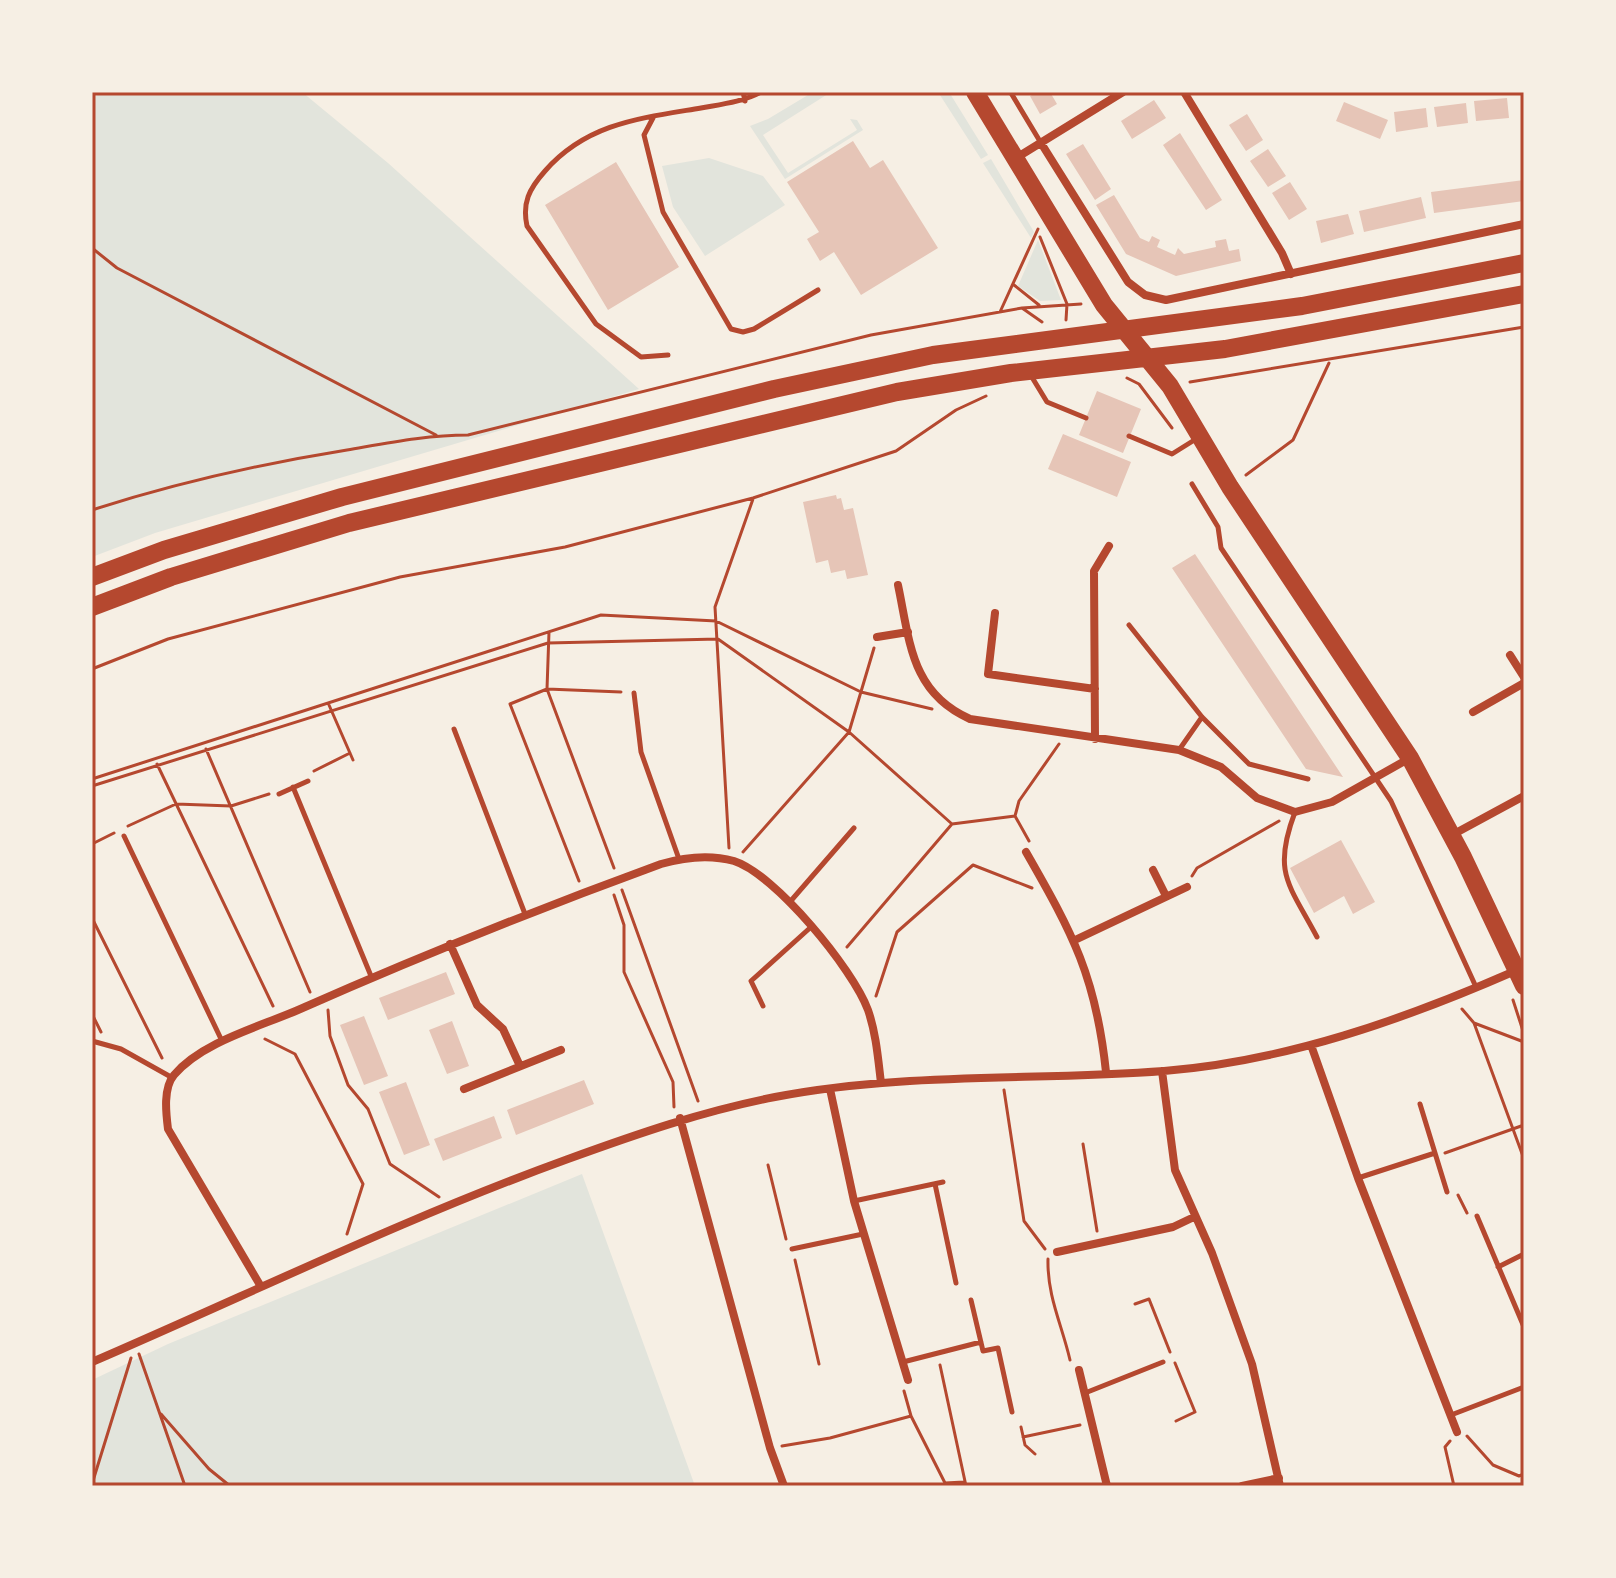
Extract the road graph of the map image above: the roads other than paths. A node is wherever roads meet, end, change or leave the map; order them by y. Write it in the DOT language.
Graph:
graph roads {
  1 [pos="743,92"];
  2 [pos="761,92"];
  3 [pos="975,92"];
  4 [pos="1123,92"];
  5 [pos="1184,92"];
  6 [pos="1011,93"];
  7 [pos="745,101"];
  8 [pos="655,115"];
  9 [pos="1041,143"];
  10 [pos="1015,158"];
  11 [pos="1524,224"];
  12 [pos="1524,263"];
  13 [pos="1291,274"];
  14 [pos="818,290"];
  15 [pos="1524,294"];
  16 [pos="1124,329"];
  17 [pos="668,355"];
  18 [pos="1148,358"];
  19 [pos="1029,372"];
  20 [pos="1086,418"];
  21 [pos="1129,436"];
  22 [pos="1200,436"];
  23 [pos="1192,484"];
  24 [pos="1109,546"];
  25 [pos="92,577"];
  26 [pos="898,585"];
  27 [pos="92,607"];
  28 [pos="995,613"];
  29 [pos="1129,625"];
  30 [pos="908,632"];
  31 [pos="877,637"];
  32 [pos="1510,655"];
  33 [pos="1524,680"];
  34 [pos="1095,689"];
  35 [pos="634,693"];
  36 [pos="1473,712"];
  37 [pos="1202,717"];
  38 [pos="454,729"];
  39 [pos="1095,739"];
  40 [pos="1179,750"];
  41 [pos="1410,758"];
  42 [pos="1373,778"];
  43 [pos="1308,779"];
  44 [pos="308,781"];
  45 [pos="293,787"];
  46 [pos="279,794"];
  47 [pos="1524,796"];
  48 [pos="1295,812"];
  49 [pos="854,828"];
  50 [pos="1452,835"];
  51 [pos="124,836"];
  52 [pos="1026,852"];
  53 [pos="679,859"];
  54 [pos="1153,870"];
  55 [pos="1187,887"];
  56 [pos="1166,896"];
  57 [pos="789,903"];
  58 [pos="525,914"];
  59 [pos="811,927"];
  60 [pos="1317,937"];
  61 [pos="1075,940"];
  62 [pos="450,944"];
  63 [pos="371,976"];
  64 [pos="1520,978"];
  65 [pos="1476,988"];
  66 [pos="763,1006"];
  67 [pos="92,1041"];
  68 [pos="223,1043"];
  69 [pos="1311,1045"];
  70 [pos="561,1050"];
  71 [pos="520,1066"];
  72 [pos="1162,1071"];
  73 [pos="1106,1072"];
  74 [pos="171,1077"];
  75 [pos="881,1083"];
  76 [pos="464,1089"];
  77 [pos="830,1089"];
  78 [pos="1420,1104"];
  79 [pos="677,1120"];
  80 [pos="1435,1153"];
  81 [pos="1358,1178"];
  82 [pos="943,1182"];
  83 [pos="935,1184"];
  84 [pos="1447,1192"];
  85 [pos="854,1201"];
  86 [pos="1477,1216"];
  87 [pos="1194,1217"];
  88 [pos="863,1234"];
  89 [pos="792,1249"];
  90 [pos="1057,1252"];
  91 [pos="1524,1254"];
  92 [pos="1498,1267"];
  93 [pos="956,1283"];
  94 [pos="260,1285"];
  95 [pos="971,1300"];
  96 [pos="1524,1327"];
  97 [pos="981,1342"];
  98 [pos="92,1362"];
  99 [pos="903,1362"];
  100 [pos="1163,1362"];
  101 [pos="1079,1370"];
  102 [pos="908,1380"];
  103 [pos="1524,1387"];
  104 [pos="1085,1393"];
  105 [pos="1012,1412"];
  106 [pos="1451,1415"];
  107 [pos="1457,1432"];
  108 [pos="1280,1482"];
  109 [pos="784,1486"];
  110 [pos="1107,1486"];
  111 [pos="1242,1486"];
  1 -- 7 [label="lane"];
  2 -- 7 [label="lane"];
  3 -- 10 [label="main road"];
  4 -- 9 [label="street"];
  5 -- 13 [label="street"];
  6 -- 9 [label="lane"];
  7 -- 8 [label="lane"];
  8 -- 14 [label="lane"];
  8 -- 17 [label="lane"];
  9 -- 10 [label="street"];
  9 -- 13 [label="street"];
  10 -- 16 [label="main road"];
  11 -- 13 [label="street"];
  12 -- 16 [label="main road"];
  15 -- 18 [label="main road"];
  16 -- 18 [label="main road"];
  16 -- 25 [label="main road"];
  18 -- 19 [label="main road"];
  18 -- 22 [label="main road"];
  19 -- 20 [label="lane"];
  19 -- 27 [label="main road"];
  21 -- 22 [label="lane"];
  22 -- 41 [label="main road"];
  23 -- 42 [label="lane"];
  24 -- 34 [label="street"];
  26 -- 30 [label="street"];
  28 -- 34 [label="street"];
  29 -- 37 [label="lane"];
  30 -- 31 [label="street"];
  30 -- 39 [label="street"];
  32 -- 33 [label="street"];
  33 -- 36 [label="street"];
  34 -- 39 [label="street"];
  35 -- 53 [label="lane"];
  37 -- 40 [label="lane"];
  37 -- 43 [label="lane"];
  38 -- 58 [label="lane"];
  39 -- 40 [label="street"];
  40 -- 48 [label="street"];
  41 -- 42 [label="street"];
  41 -- 50 [label="main road"];
  42 -- 48 [label="street"];
  42 -- 65 [label="lane"];
  44 -- 45 [label="lane"];
  45 -- 46 [label="lane"];
  45 -- 63 [label="lane"];
  47 -- 50 [label="street"];
  48 -- 60 [label="lane"];
  49 -- 57 [label="lane"];
  50 -- 64 [label="main road"];
  51 -- 68 [label="lane"];
  52 -- 61 [label="street"];
  53 -- 57 [label="street"];
  53 -- 58 [label="street"];
  54 -- 56 [label="street"];
  55 -- 56 [label="street"];
  56 -- 61 [label="street"];
  57 -- 59 [label="street"];
  58 -- 62 [label="street"];
  59 -- 66 [label="lane"];
  59 -- 75 [label="street"];
  61 -- 73 [label="street"];
  62 -- 63 [label="street"];
  62 -- 71 [label="street"];
  63 -- 68 [label="street"];
  64 -- 65 [label="street"];
  65 -- 69 [label="street"];
  67 -- 74 [label="lane"];
  68 -- 74 [label="street"];
  69 -- 72 [label="street"];
  69 -- 81 [label="street"];
  70 -- 71 [label="street"];
  71 -- 76 [label="street"];
  72 -- 73 [label="street"];
  72 -- 87 [label="street"];
  73 -- 75 [label="street"];
  74 -- 94 [label="street"];
  75 -- 77 [label="street"];
  77 -- 79 [label="street"];
  77 -- 85 [label="street"];
  78 -- 80 [label="lane"];
  79 -- 94 [label="street"];
  79 -- 109 [label="street"];
  80 -- 81 [label="lane"];
  80 -- 84 [label="lane"];
  81 -- 106 [label="street"];
  82 -- 83 [label="lane"];
  83 -- 85 [label="lane"];
  83 -- 93 [label="lane"];
  85 -- 88 [label="street"];
  86 -- 92 [label="lane"];
  87 -- 90 [label="street"];
  87 -- 108 [label="street"];
  88 -- 89 [label="lane"];
  88 -- 99 [label="street"];
  91 -- 92 [label="lane"];
  92 -- 96 [label="lane"];
  94 -- 98 [label="street"];
  95 -- 97 [label="lane"];
  97 -- 99 [label="lane"];
  97 -- 105 [label="lane"];
  99 -- 102 [label="street"];
  100 -- 104 [label="lane"];
  101 -- 104 [label="street"];
  103 -- 106 [label="lane"];
  104 -- 110 [label="street"];
  106 -- 107 [label="street"];
  108 -- 111 [label="street"];
}
